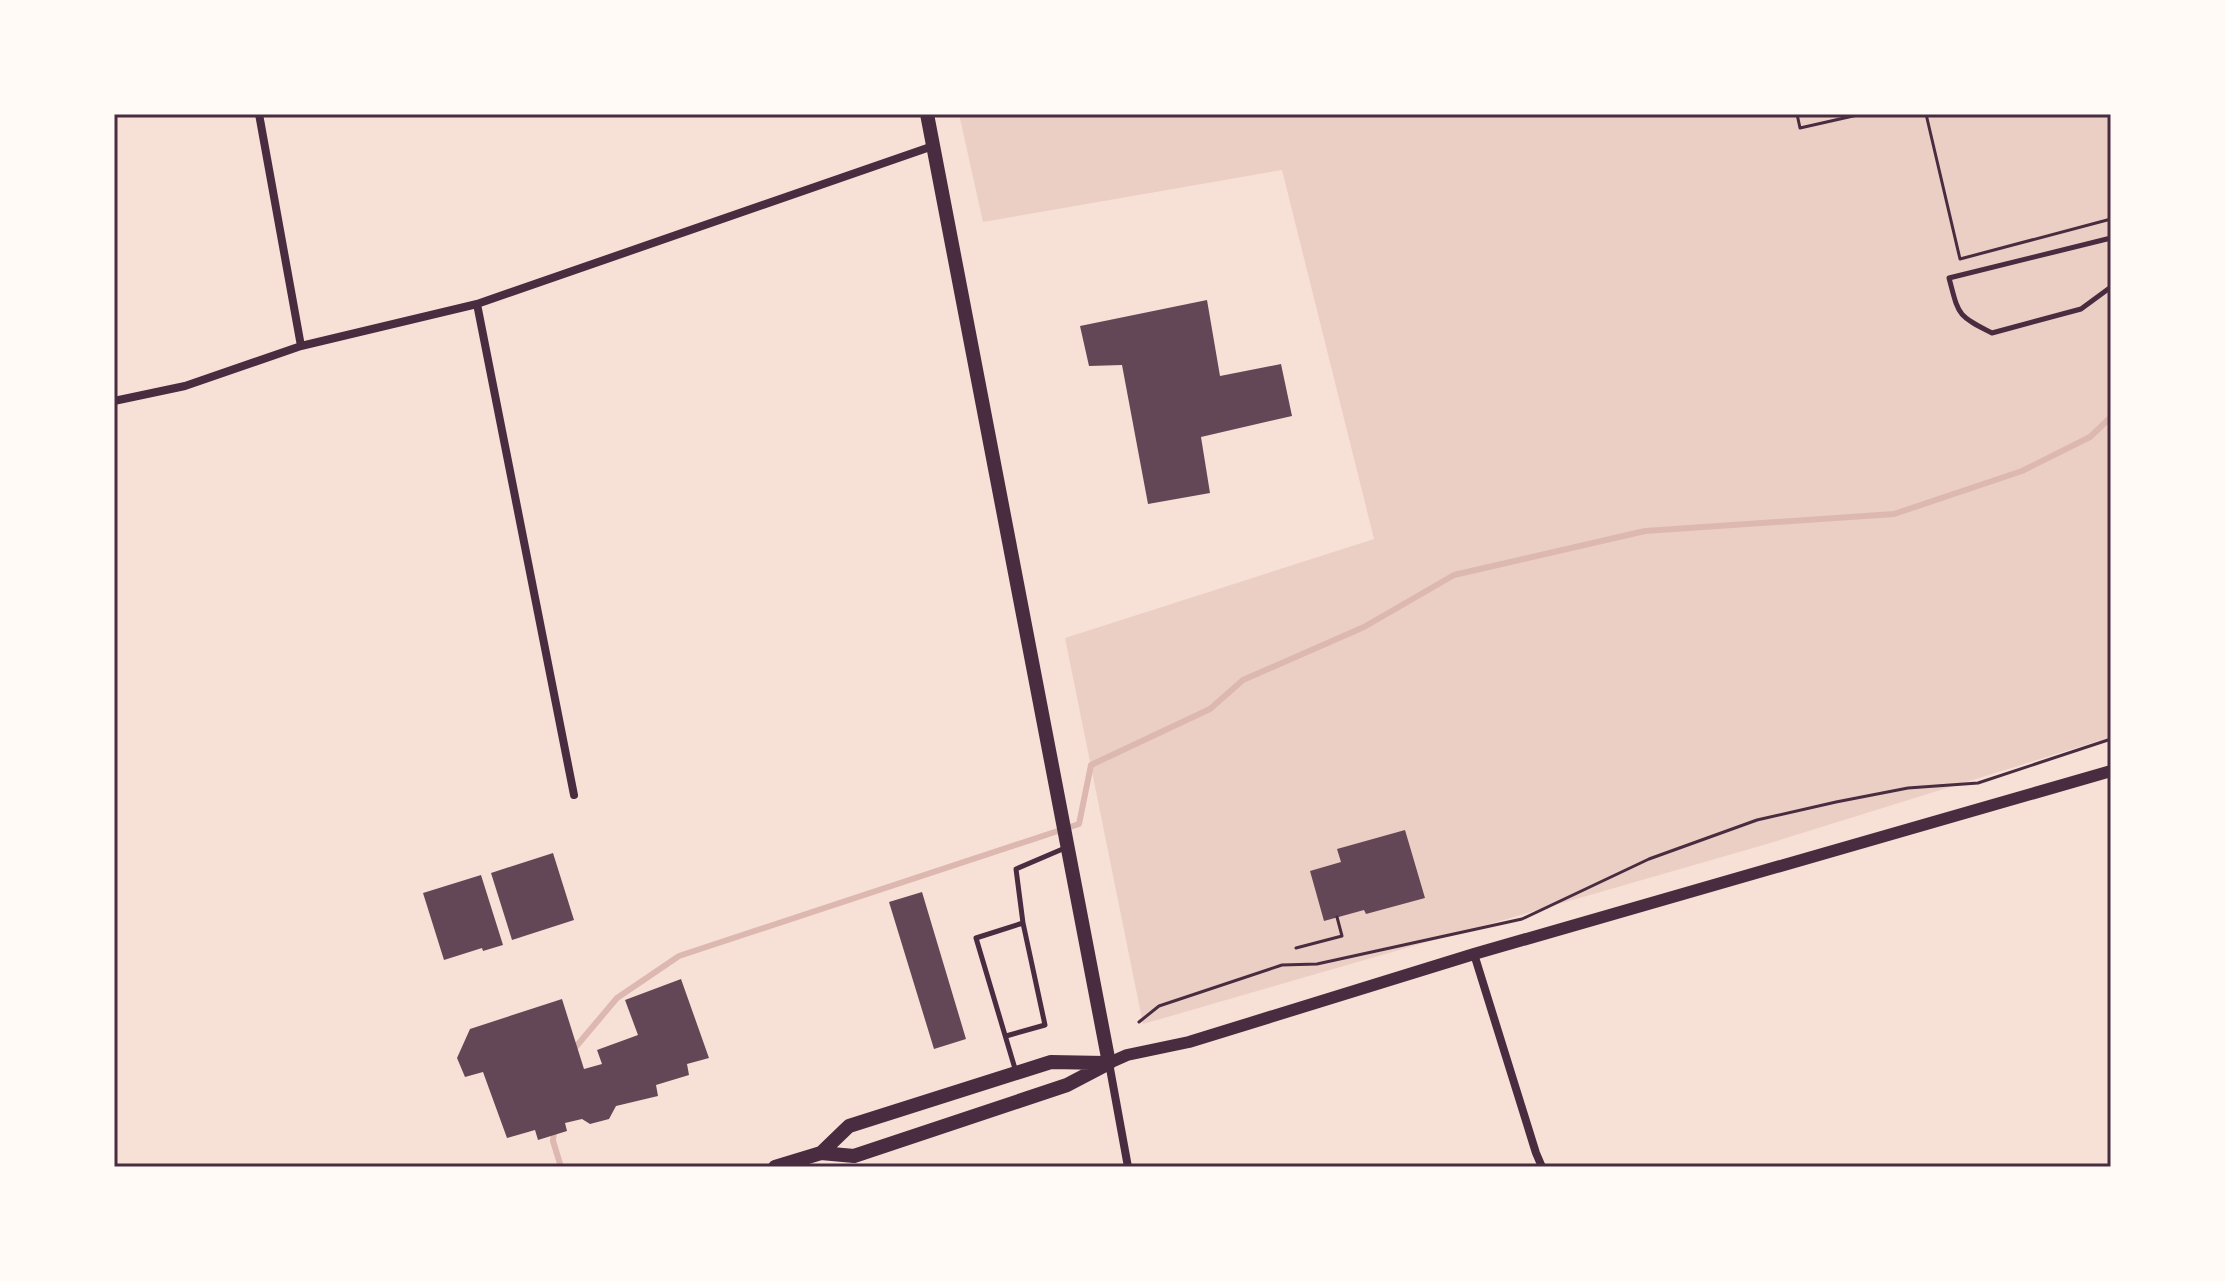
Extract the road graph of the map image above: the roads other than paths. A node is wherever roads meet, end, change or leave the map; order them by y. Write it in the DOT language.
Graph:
graph roads {
  1 [pos="259,114"];
  2 [pos="927,114"];
  3 [pos="933,146"];
  4 [pos="2111,238"];
  5 [pos="2111,287"];
  6 [pos="477,304"];
  7 [pos="301,346"];
  8 [pos="114,401"];
  9 [pos="2111,771"];
  10 [pos="574,795"];
  11 [pos="1068,846"];
  12 [pos="1023,923"];
  13 [pos="1474,954"];
  14 [pos="1006,1036"];
  15 [pos="1109,1063"];
  16 [pos="1016,1073"];
  17 [pos="813,1159"];
  18 [pos="775,1167"];
  19 [pos="1128,1167"];
  20 [pos="1542,1167"];
  1 -- 7 [label="street"];
  2 -- 3 [label="main road"];
  3 -- 6 [label="street"];
  3 -- 11 [label="main road"];
  4 -- 5 [label="lane"];
  6 -- 7 [label="street"];
  6 -- 10 [label="street"];
  7 -- 8 [label="street"];
  9 -- 13 [label="street"];
  11 -- 12 [label="lane"];
  11 -- 15 [label="main road"];
  12 -- 14 [label="lane"];
  12 -- 14 [label="lane"];
  13 -- 15 [label="street"];
  13 -- 20 [label="street"];
  14 -- 16 [label="lane"];
  15 -- 16 [label="main road"];
  15 -- 17 [label="main road"];
  15 -- 19 [label="street"];
  16 -- 17 [label="main road"];
  17 -- 18 [label="main road"];
}
